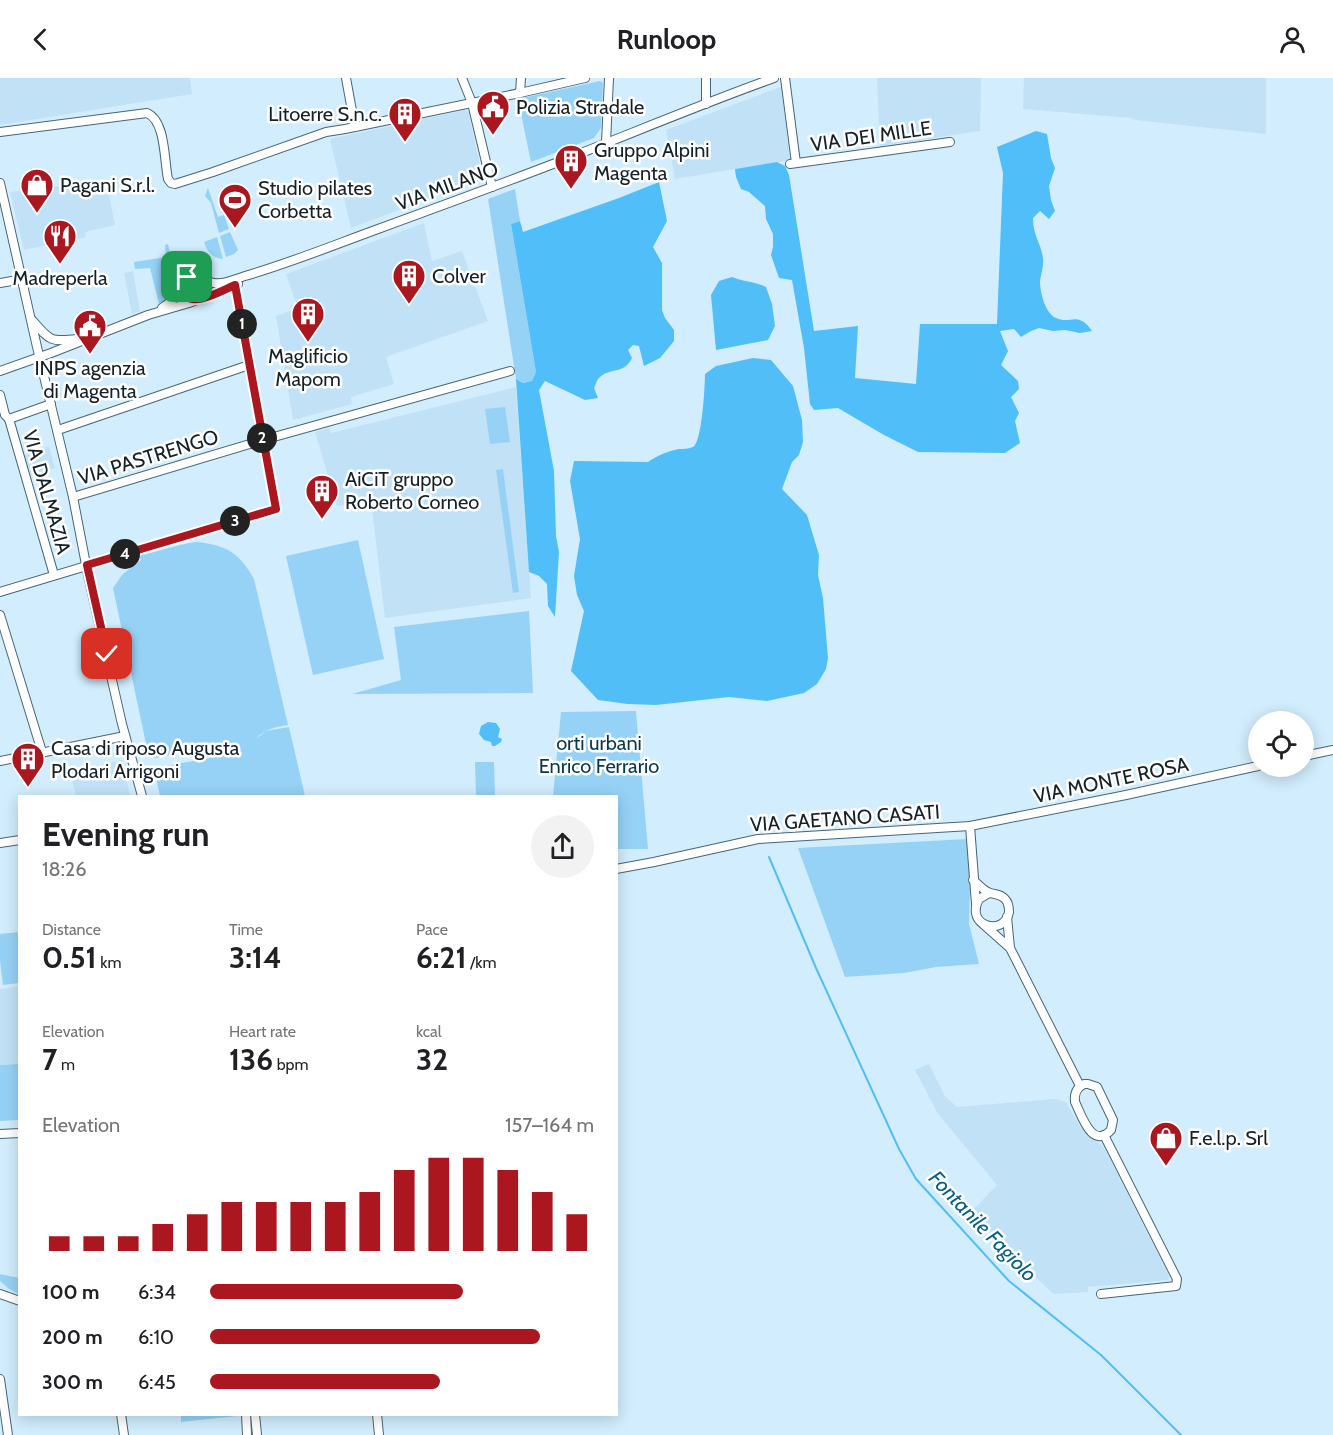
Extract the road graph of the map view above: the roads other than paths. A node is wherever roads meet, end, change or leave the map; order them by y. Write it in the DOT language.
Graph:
graph roads {
  1 [pos="346,78"];
  2 [pos="462,78"];
  3 [pos="521,78"];
  4 [pos="585,78"];
  5 [pos="609,78"];
  6 [pos="706,78"];
  7 [pos="774,78"];
  8 [pos="785,78"];
  9 [pos="520,93"];
  10 [pos="472,103"];
  11 [pos="706,104"];
  12 [pos="355,127"];
  13 [pos="0,132"];
  14 [pos="950,142"];
  15 [pos="606,143"];
  16 [pos="0,183"];
  17 [pos="492,187"];
  18 [pos="265,270"];
  19 [pos="22,279"];
  20 [pos="206,279"];
  21 [pos="0,283"];
  22 [pos="235,285"];
  23 [pos="182,286"];
  24 [pos="200,299"];
  25 [pos="148,315"];
  26 [pos="32,320"];
  27 [pos="95,335"];
  28 [pos="40,357"];
  29 [pos="249,364"];
  30 [pos="0,371"];
  31 [pos="510,371"];
  32 [pos="0,395"];
  33 [pos="51,404"];
  34 [pos="9,419"];
  35 [pos="58,430"];
  36 [pos="263,440"];
  37 [pos="73,497"];
  38 [pos="87,565"];
  39 [pos="54,575"];
  40 [pos="0,592"];
  41 [pos="0,615"];
  42 [pos="125,736"];
  43 [pos="1333,750"];
  44 [pos="42,752"];
  45 [pos="1314,754"];
  46 [pos="0,761"];
  47 [pos="1248,768"];
  48 [pos="142,795"];
  49 [pos="970,826"];
  50 [pos="18,840"];
  51 [pos="0,843"];
  52 [pos="618,869"];
  53 [pos="973,880"];
  54 [pos="989,893"];
  55 [pos="976,904"];
  56 [pos="1007,917"];
  57 [pos="983,924"];
  58 [pos="1010,948"];
  59 [pos="1080,1086"];
  60 [pos="18,1133"];
  61 [pos="0,1134"];
  62 [pos="1104,1135"];
  63 [pos="0,1294"];
  64 [pos="1101,1294"];
  65 [pos="18,1300"];
  66 [pos="0,1379"];
  67 [pos="122,1416"];
  68 [pos="246,1416"];
  69 [pos="255,1416"];
  70 [pos="376,1416"];
  71 [pos="8,1435"];
  72 [pos="124,1435"];
  73 [pos="248,1435"];
  74 [pos="257,1435"];
  75 [pos="379,1435"];
  1 -- 12 [label="street"];
  2 -- 10 [label="street"];
  3 -- 9 [label="street"];
  4 -- 9 [label="street"];
  5 -- 15 [label="street"];
  6 -- 11 [label="street"];
  7 -- 11 [label="street, VIA MILANO"];
  8 -- 14 [label="street, VIA DEI MILLE"];
  9 -- 10 [label="street"];
  10 -- 12 [label="street"];
  10 -- 17 [label="street"];
  11 -- 15 [label="street, VIA MILANO"];
  12 -- 13 [label="street"];
  15 -- 17 [label="street, VIA MILANO"];
  16 -- 19 [label="street"];
  17 -- 18 [label="street, VIA MILANO"];
  18 -- 20 [label="street, VIA MILANO"];
  18 -- 22 [label="street, VIA MILANO"];
  19 -- 21 [label="street"];
  19 -- 26 [label="street"];
  20 -- 23 [label="street"];
  20 -- 24 [label="street"];
  22 -- 24 [label="street, VIA MILANO"];
  22 -- 29 [label="street"];
  23 -- 24 [label="street"];
  23 -- 25 [label="street, VIA MILANO"];
  24 -- 25 [label="street, VIA MILANO"];
  25 -- 27 [label="street, VIA MILANO"];
  26 -- 27 [label="street, VIA MILANO"];
  26 -- 28 [label="street"];
  27 -- 28 [label="street, VIA MILANO"];
  28 -- 30 [label="street, VIA MILANO"];
  28 -- 33 [label="street"];
  29 -- 35 [label="street"];
  29 -- 36 [label="street"];
  31 -- 36 [label="street, VIA PASTRENGO"];
  32 -- 34 [label="street, VIA DALMAZIA"];
  33 -- 34 [label="street, VIA DALMAZIA"];
  33 -- 35 [label="street"];
  34 -- 39 [label="street, VIA DALMAZIA"];
  35 -- 37 [label="street"];
  36 -- 37 [label="street, VIA PASTRENGO"];
  36 -- 38 [label="street"];
  37 -- 38 [label="street"];
  38 -- 39 [label="street"];
  38 -- 42 [label="street"];
  39 -- 40 [label="street"];
  41 -- 44 [label="street"];
  42 -- 44 [label="street"];
  42 -- 48 [label="street"];
  43 -- 45 [label="street"];
  44 -- 46 [label="street"];
  47 -- 49 [label="street, VIA MONTE ROSA"];
  49 -- 52 [label="street, VIA GAETANO CASATI"];
  49 -- 53 [label="street"];
  50 -- 51 [label="street"];
  53 -- 54 [label="street"];
  53 -- 55 [label="street"];
  54 -- 55 [label="street"];
  54 -- 56 [label="street"];
  55 -- 57 [label="street"];
  56 -- 57 [label="street"];
  56 -- 58 [label="street"];
  57 -- 58 [label="street"];
  58 -- 59 [label="street"];
  59 -- 62 [label="street"];
  59 -- 62 [label="street"];
  60 -- 61 [label="street"];
  62 -- 64 [label="street"];
  63 -- 65 [label="street"];
  66 -- 71 [label="street"];
  67 -- 72 [label="street"];
  68 -- 73 [label="street"];
  69 -- 74 [label="street"];
  70 -- 75 [label="street"];
}
